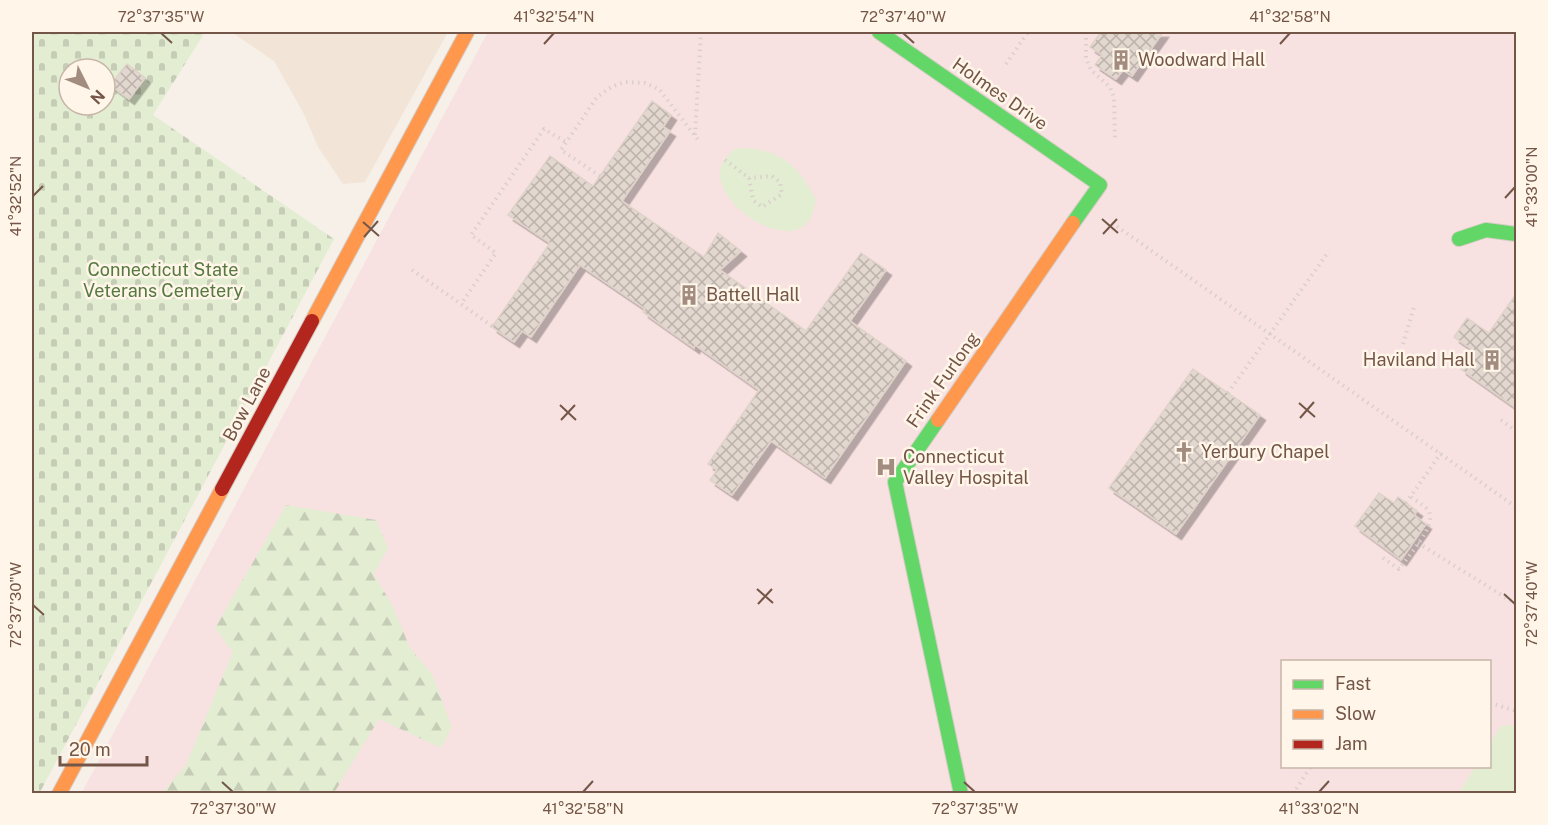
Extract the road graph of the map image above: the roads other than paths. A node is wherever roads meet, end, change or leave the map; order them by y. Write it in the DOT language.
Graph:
graph roads {
  1 [pos="467,32"];
  2 [pos="879,32"];
  3 [pos="1100,185"];
  4 [pos="1516,234"];
  5 [pos="1459,239"];
  6 [pos="59,794"];
  7 [pos="961,794"];
  1 -- 6 [label="street, Bow Lane"];
  2 -- 3 [label="street, Holmes Drive"];
  3 -- 7 [label="street, Frink Furlong"];
  4 -- 5 [label="street"];
}
